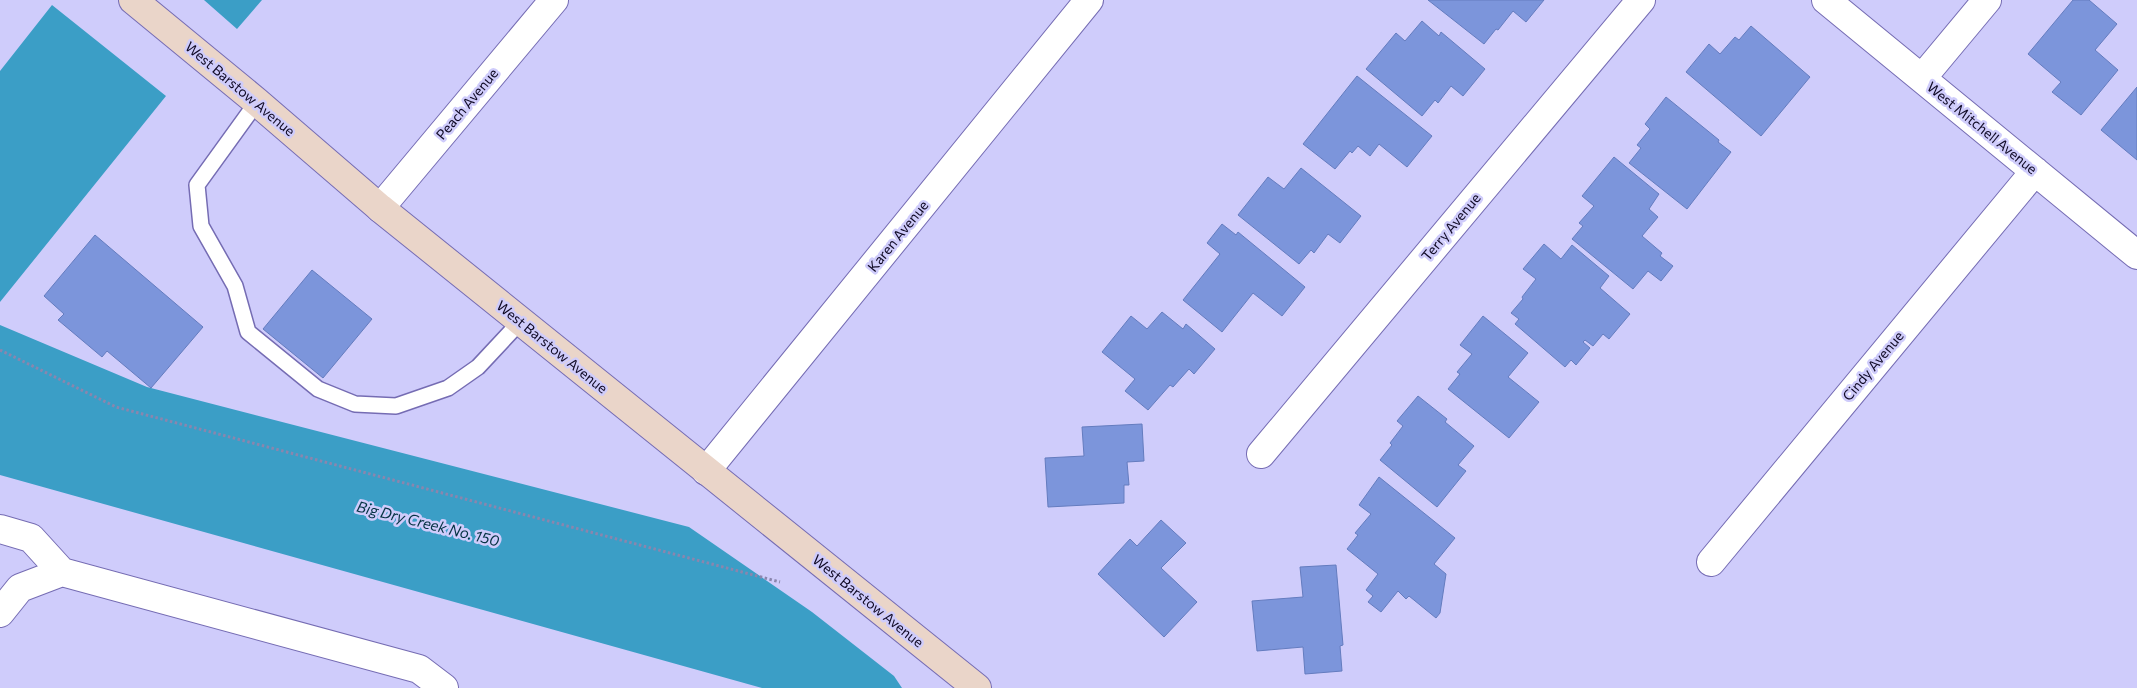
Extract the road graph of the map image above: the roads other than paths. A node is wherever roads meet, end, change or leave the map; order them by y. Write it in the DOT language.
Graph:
graph roads {
  1 [pos="133,0"];
  2 [pos="554,0"];
  3 [pos="1089,0"];
  4 [pos="1641,0"];
  5 [pos="1826,0"];
  6 [pos="1987,0"];
  7 [pos="1922,78"];
  8 [pos="257,102"];
  9 [pos="2034,171"];
  10 [pos="380,208"];
  11 [pos="2137,255"];
  12 [pos="520,322"];
  13 [pos="1261,454"];
  14 [pos="706,471"];
  15 [pos="0,529"];
  16 [pos="1711,562"];
  17 [pos="62,572"];
  18 [pos="0,613"];
  19 [pos="444,688"];
  20 [pos="977,688"];
  1 -- 8 [label="main road, West Barstow Avenue"];
  2 -- 10 [label="street, Peach Avenue"];
  3 -- 14 [label="street, Karen Avenue"];
  4 -- 13 [label="street, Terry Avenue"];
  5 -- 7 [label="street, West Mitchell Avenue"];
  6 -- 7 [label="street"];
  7 -- 9 [label="street, West Mitchell Avenue"];
  8 -- 10 [label="main road, West Barstow Avenue"];
  8 -- 12 [label="lane"];
  9 -- 11 [label="street, West Mitchell Avenue"];
  9 -- 16 [label="street, Cindy Avenue"];
  10 -- 12 [label="main road, West Barstow Avenue"];
  12 -- 14 [label="main road, West Barstow Avenue"];
  14 -- 20 [label="main road, West Barstow Avenue"];
  15 -- 17 [label="street"];
  17 -- 18 [label="street"];
  17 -- 19 [label="street"];
}
